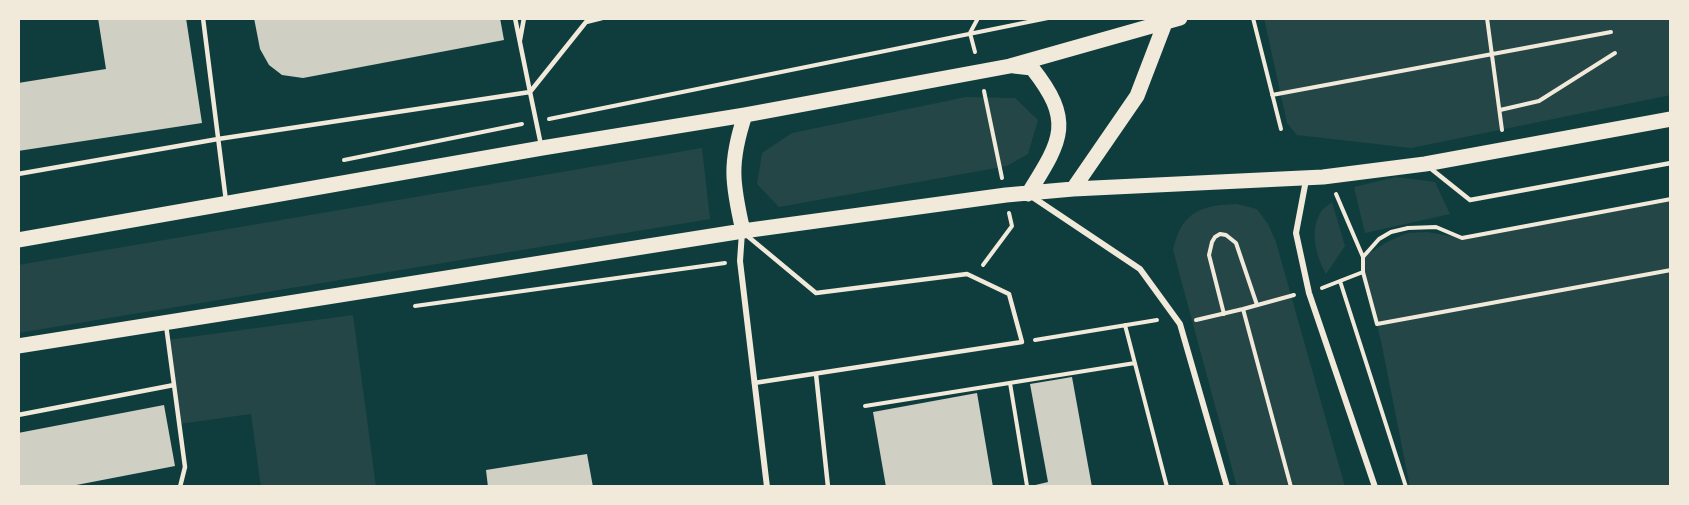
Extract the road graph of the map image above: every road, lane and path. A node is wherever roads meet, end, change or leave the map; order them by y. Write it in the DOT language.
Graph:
graph roads {
  1 [pos="203,18"];
  2 [pos="514,18"];
  3 [pos="524,18"];
  4 [pos="602,18"];
  5 [pos="978,18"];
  6 [pos="1048,18"];
  7 [pos="1180,18"];
  8 [pos="1253,18"];
  9 [pos="1487,18"];
  10 [pos="1165,23"];
  11 [pos="1611,32"];
  12 [pos="970,33"];
  13 [pos="520,42"];
  14 [pos="975,52"];
  15 [pos="1615,53"];
  16 [pos="1492,54"];
  17 [pos="1010,66"];
  18 [pos="984,90"];
  19 [pos="530,92"];
  20 [pos="1272,95"];
  21 [pos="1500,110"];
  22 [pos="745,115"];
  23 [pos="1671,119"];
  24 [pos="535,122"];
  25 [pos="1281,129"];
  26 [pos="1502,130"];
  27 [pos="218,139"];
  28 [pos="542,148"];
  29 [pos="1671,163"];
  30 [pos="1425,164"];
  31 [pos="18,174"];
  32 [pos="1306,177"];
  33 [pos="1003,180"];
  34 [pos="1333,187"];
  35 [pos="1073,189"];
  36 [pos="1028,194"];
  37 [pos="1671,199"];
  38 [pos="226,203"];
  39 [pos="1009,210"];
  40 [pos="742,231"];
  41 [pos="18,240"];
  42 [pos="1363,257"];
  43 [pos="1671,270"];
  44 [pos="1363,272"];
  45 [pos="974,278"];
  46 [pos="1340,281"];
  47 [pos="1318,289"];
  48 [pos="1296,294"];
  49 [pos="1257,305"];
  50 [pos="1242,309"];
  51 [pos="1224,314"];
  52 [pos="1157,320"];
  53 [pos="1196,320"];
  54 [pos="166,322"];
  55 [pos="1125,325"];
  56 [pos="1022,342"];
  57 [pos="18,346"];
  58 [pos="1135,363"];
  59 [pos="816,374"];
  60 [pos="754,383"];
  61 [pos="1010,383"];
  62 [pos="174,385"];
  63 [pos="866,406"];
  64 [pos="18,415"];
  65 [pos="1027,486"];
  66 [pos="180,487"];
  67 [pos="767,487"];
  68 [pos="828,487"];
  69 [pos="1167,487"];
  70 [pos="1227,487"];
  71 [pos="1291,487"];
  72 [pos="1375,487"];
  73 [pos="1406,487"];
  1 -- 27 [label="lane"];
  2 -- 13 [label="lane"];
  3 -- 13 [label="lane"];
  4 -- 19 [label="lane"];
  5 -- 12 [label="path"];
  6 -- 12 [label="path"];
  7 -- 10 [label="main road"];
  8 -- 20 [label="path"];
  9 -- 16 [label="path"];
  10 -- 17 [label="main road"];
  10 -- 35 [label="main road"];
  11 -- 16 [label="path"];
  12 -- 14 [label="path"];
  12 -- 24 [label="path"];
  13 -- 19 [label="lane"];
  15 -- 21 [label="path"];
  16 -- 20 [label="path"];
  16 -- 21 [label="path"];
  17 -- 22 [label="main road"];
  17 -- 36 [label="main road"];
  18 -- 33 [label="path"];
  19 -- 24 [label="lane"];
  19 -- 27 [label="lane"];
  20 -- 25 [label="path"];
  21 -- 26 [label="path"];
  22 -- 28 [label="main road"];
  22 -- 40 [label="main road"];
  23 -- 30 [label="main road"];
  24 -- 28 [label="lane"];
  27 -- 31 [label="lane"];
  27 -- 38 [label="lane"];
  28 -- 38 [label="main road"];
  29 -- 30 [label="lane"];
  30 -- 32 [label="main road"];
  32 -- 35 [label="main road"];
  32 -- 72 [label="street"];
  34 -- 42 [label="path"];
  35 -- 36 [label="main road"];
  36 -- 40 [label="main road"];
  36 -- 70 [label="street"];
  37 -- 42 [label="path"];
  38 -- 41 [label="main road"];
  39 -- 45 [label="path"];
  40 -- 45 [label="lane"];
  40 -- 54 [label="main road"];
  40 -- 60 [label="street"];
  42 -- 44 [label="path"];
  43 -- 44 [label="path"];
  44 -- 46 [label="path"];
  45 -- 56 [label="lane"];
  46 -- 47 [label="path"];
  46 -- 73 [label="path"];
  48 -- 49 [label="path"];
  49 -- 50 [label="path"];
  49 -- 51 [label="path"];
  50 -- 51 [label="path"];
  50 -- 71 [label="path"];
  51 -- 53 [label="path"];
  52 -- 55 [label="path"];
  54 -- 57 [label="main road"];
  54 -- 62 [label="lane"];
  55 -- 56 [label="path"];
  55 -- 58 [label="path"];
  56 -- 59 [label="lane"];
  58 -- 61 [label="path"];
  58 -- 69 [label="path"];
  59 -- 60 [label="lane"];
  59 -- 68 [label="lane"];
  60 -- 67 [label="street"];
  61 -- 63 [label="path"];
  61 -- 65 [label="path"];
  62 -- 64 [label="lane"];
  62 -- 66 [label="lane"];
}
